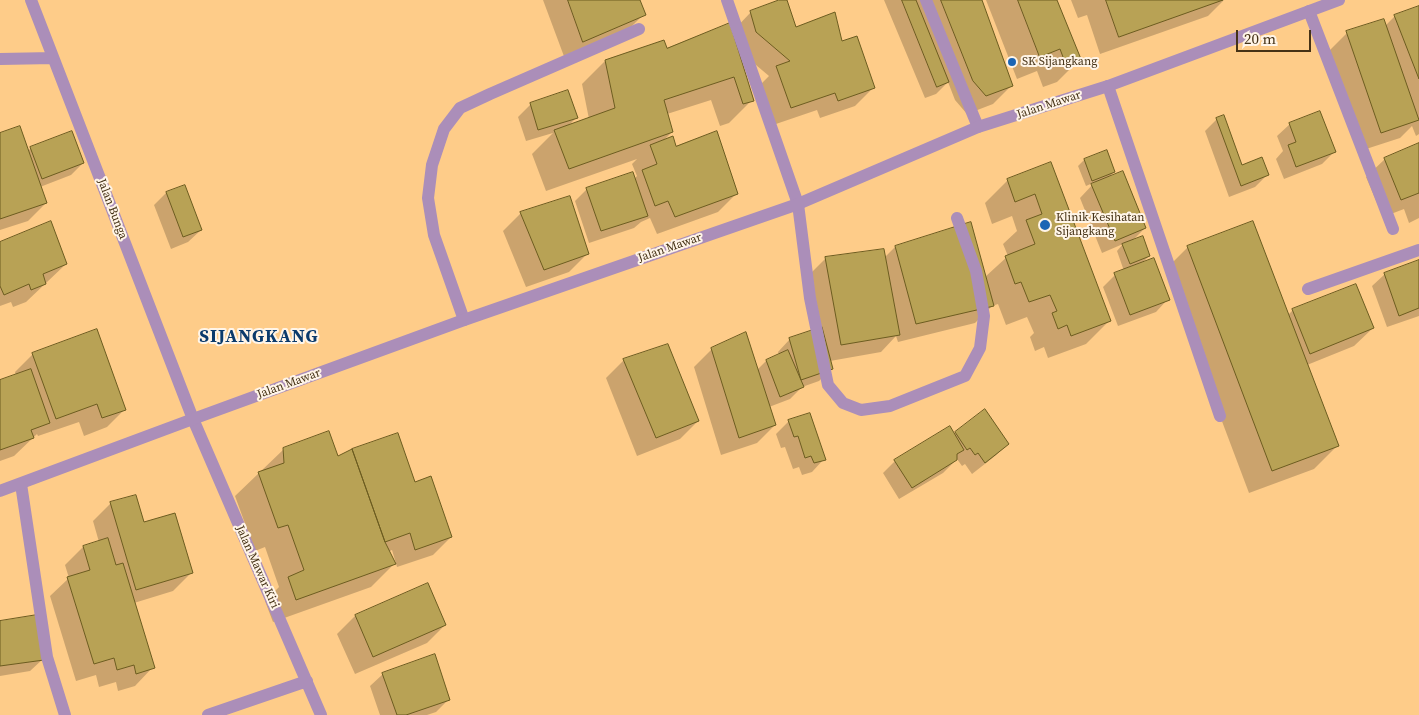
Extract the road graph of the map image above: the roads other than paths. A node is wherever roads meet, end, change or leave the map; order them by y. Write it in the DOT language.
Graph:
graph roads {
  1 [pos="31,0"];
  2 [pos="726,0"];
  3 [pos="926,0"];
  4 [pos="1339,0"];
  5 [pos="1309,12"];
  6 [pos="638,29"];
  7 [pos="53,58"];
  8 [pos="0,59"];
  9 [pos="1108,86"];
  10 [pos="978,127"];
  11 [pos="798,204"];
  12 [pos="957,218"];
  13 [pos="1393,229"];
  14 [pos="1419,250"];
  15 [pos="1308,289"];
  16 [pos="464,320"];
  17 [pos="1220,416"];
  18 [pos="192,419"];
  19 [pos="21,484"];
  20 [pos="0,491"];
  21 [pos="307,681"];
  22 [pos="65,715"];
  23 [pos="208,715"];
  24 [pos="321,715"];
  1 -- 7 [label="street, Jalan Bunga"];
  2 -- 11 [label="street"];
  3 -- 10 [label="street"];
  4 -- 5 [label="street, Jalan Mawar"];
  5 -- 9 [label="street, Jalan Mawar"];
  5 -- 13 [label="street"];
  6 -- 16 [label="street"];
  7 -- 8 [label="street"];
  7 -- 18 [label="street, Jalan Bunga"];
  9 -- 10 [label="street, Jalan Mawar"];
  9 -- 17 [label="street"];
  10 -- 11 [label="street, Jalan Mawar"];
  11 -- 12 [label="street"];
  11 -- 16 [label="street, Jalan Mawar"];
  14 -- 15 [label="street"];
  16 -- 18 [label="street, Jalan Mawar"];
  18 -- 19 [label="street, Jalan Mawar"];
  18 -- 21 [label="street, Jalan Mawar Kiri"];
  19 -- 20 [label="street, Jalan Mawar"];
  19 -- 22 [label="street"];
  21 -- 23 [label="street"];
  21 -- 24 [label="street, Jalan Mawar Kiri"];
}
